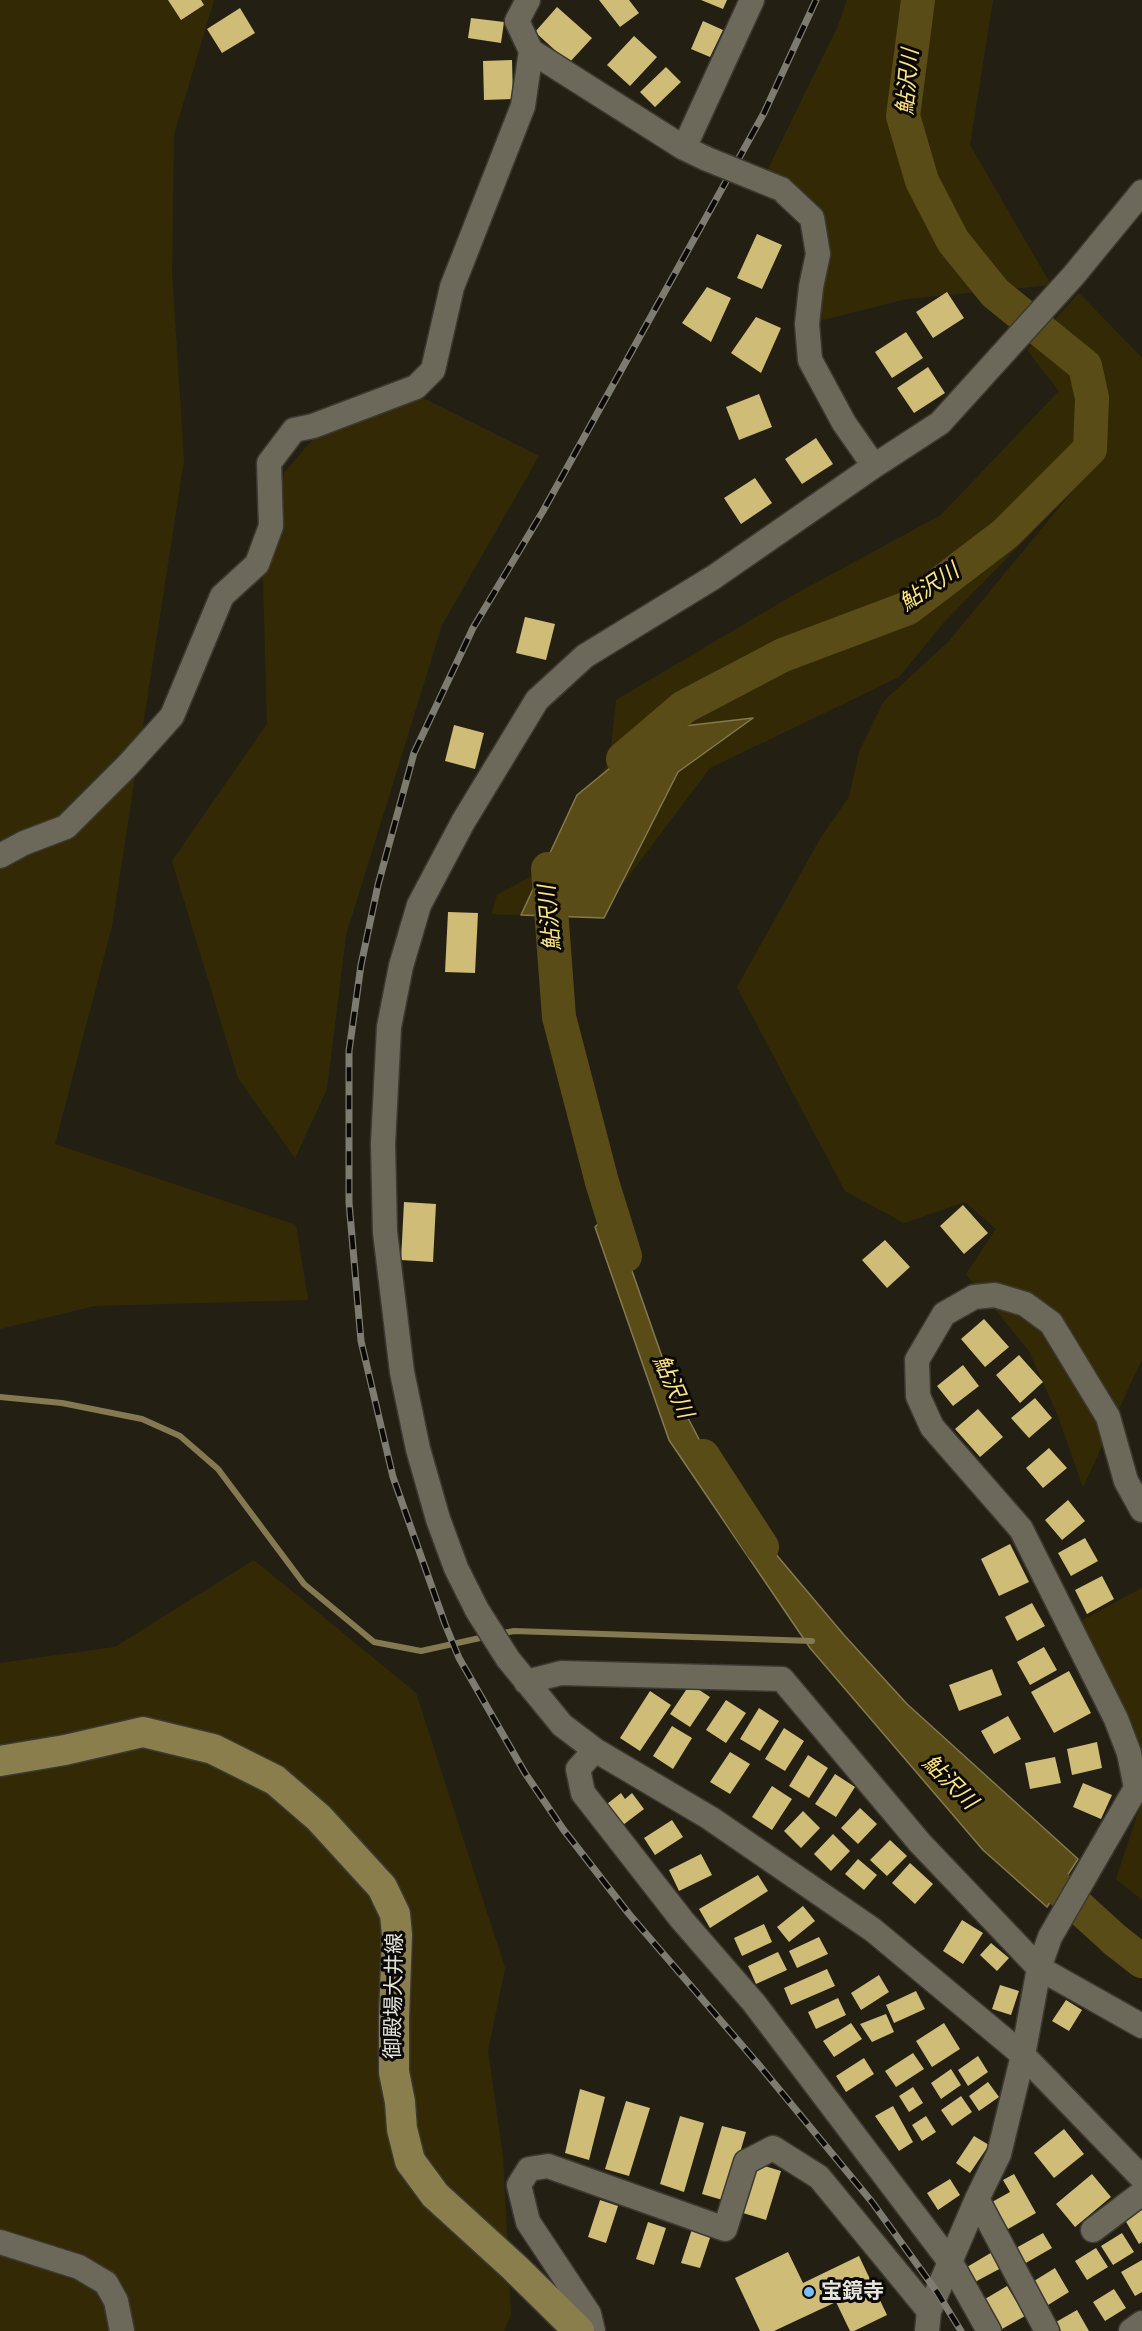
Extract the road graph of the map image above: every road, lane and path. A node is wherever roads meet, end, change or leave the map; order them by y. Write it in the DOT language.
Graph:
graph roads {
  1 [pos="528,0"];
  2 [pos="752,0"];
  3 [pos="531,51"];
  4 [pos="684,148"];
  5 [pos="1142,192"];
  6 [pos="874,466"];
  7 [pos="0,856"];
  8 [pos="1142,1510"];
  9 [pos="526,1682"];
  10 [pos="595,1750"];
  11 [pos="0,1761"];
  12 [pos="1040,1968"];
  13 [pos="1142,2026"];
  14 [pos="1023,2055"];
  15 [pos="1142,2178"];
  16 [pos="1142,2193"];
  17 [pos="977,2199"];
  18 [pos="1093,2230"];
  19 [pos="0,2242"];
  20 [pos="951,2263"];
  21 [pos="928,2321"];
  22 [pos="1142,2323"];
  23 [pos="122,2331"];
  24 [pos="579,2331"];
  25 [pos="593,2331"];
  26 [pos="989,2331"];
  27 [pos="1047,2331"];
  28 [pos="1131,2331"];
  1 -- 3 [label="street"];
  2 -- 4 [label="street"];
  3 -- 4 [label="street"];
  3 -- 7 [label="street"];
  4 -- 6 [label="street, bridge"];
  5 -- 6 [label="street"];
  6 -- 9 [label="street"];
  8 -- 12 [label="street"];
  9 -- 10 [label="street"];
  9 -- 12 [label="street"];
  10 -- 14 [label="street"];
  10 -- 20 [label="street"];
  11 -- 24 [label="main road, 御殿場大井線"];
  12 -- 13 [label="street"];
  12 -- 14 [label="street"];
  14 -- 15 [label="street"];
  14 -- 17 [label="street"];
  16 -- 18 [label="street"];
  17 -- 20 [label="street"];
  17 -- 27 [label="street"];
  19 -- 23 [label="street"];
  20 -- 21 [label="street"];
  20 -- 26 [label="street"];
  21 -- 25 [label="street"];
  22 -- 28 [label="street"];
}
